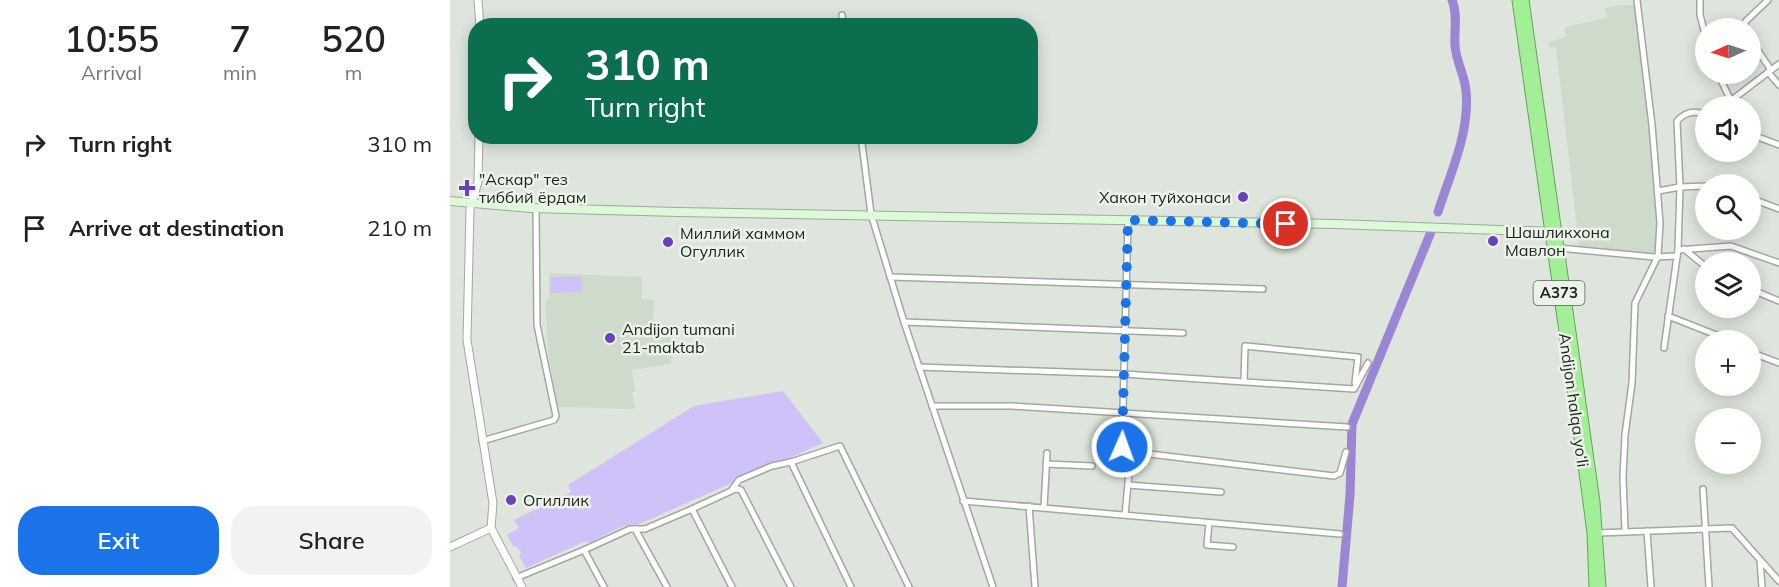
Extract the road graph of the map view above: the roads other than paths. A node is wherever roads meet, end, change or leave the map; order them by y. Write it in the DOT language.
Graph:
graph roads {
  1 [pos="478,0"];
  2 [pos="1517,0"];
  3 [pos="1524,0"];
  4 [pos="1636,0"];
  5 [pos="1700,0"];
  6 [pos="1768,0"];
  7 [pos="842,15"];
  8 [pos="479,18"];
  9 [pos="842,18"];
  10 [pos="1701,18"];
  11 [pos="1749,18"];
  12 [pos="1761,57"];
  13 [pos="1779,64"];
  14 [pos="1770,71"];
  15 [pos="1779,85"];
  16 [pos="1738,96"];
  17 [pos="1695,113"];
  18 [pos="1761,139"];
  19 [pos="479,144"];
  20 [pos="862,144"];
  21 [pos="1779,146"];
  22 [pos="1695,186"];
  23 [pos="1680,187"];
  24 [pos="1659,191"];
  25 [pos="450,201"];
  26 [pos="473,202"];
  27 [pos="1761,202"];
  28 [pos="536,208"];
  29 [pos="1779,208"];
  30 [pos="871,214"];
  31 [pos="1128,220"];
  32 [pos="1554,232"];
  33 [pos="1556,248"];
  34 [pos="1680,252"];
  35 [pos="1658,256"];
  36 [pos="1695,261"];
  37 [pos="1779,262"];
  38 [pos="890,277"];
  39 [pos="1128,285"];
  40 [pos="1263,289"];
  41 [pos="1761,294"];
  42 [pos="1779,301"];
  43 [pos="1668,316"];
  44 [pos="904,322"];
  45 [pos="1704,330"];
  46 [pos="1125,331"];
  47 [pos="1183,333"];
  48 [pos="1664,348"];
  49 [pos="1761,356"];
  50 [pos="1368,363"];
  51 [pos="1779,363"];
  52 [pos="919,366"];
  53 [pos="1124,374"];
  54 [pos="1245,381"];
  55 [pos="1354,388"];
  56 [pos="932,406"];
  57 [pos="1123,412"];
  58 [pos="1347,427"];
  59 [pos="483,441"];
  60 [pos="1131,452"];
  61 [pos="1346,452"];
  62 [pos="1047,453"];
  63 [pos="791,462"];
  64 [pos="1046,464"];
  65 [pos="1092,466"];
  66 [pos="1128,485"];
  67 [pos="1703,489"];
  68 [pos="731,490"];
  69 [pos="1221,492"];
  70 [pos="963,501"];
  71 [pos="1029,506"];
  72 [pos="1044,507"];
  73 [pos="692,509"];
  74 [pos="1125,515"];
  75 [pos="1209,523"];
  76 [pos="491,528"];
  77 [pos="1706,528"];
  78 [pos="635,529"];
  79 [pos="1625,531"];
  80 [pos="1647,531"];
  81 [pos="1598,533"];
  82 [pos="1340,534"];
  83 [pos="450,547"];
  84 [pos="1233,547"];
  85 [pos="584,550"];
  86 [pos="1760,560"];
  87 [pos="516,578"];
  88 [pos="1779,581"];
  89 [pos="522,587"];
  90 [pos="604,587"];
  91 [pos="667,587"];
  92 [pos="732,587"];
  93 [pos="791,587"];
  94 [pos="851,587"];
  95 [pos="909,587"];
  96 [pos="993,587"];
  97 [pos="1035,587"];
  98 [pos="1594,587"];
  99 [pos="1601,587"];
  100 [pos="1651,587"];
  101 [pos="1709,587"];
  102 [pos="1762,587"];
  1 -- 8 [label="street"];
  2 -- 32 [label="highway, Andijon halqa yo‘li / A373"];
  3 -- 32 [label="highway, Andijon halqa yo‘li / A373"];
  4 -- 24 [label="street"];
  5 -- 10 [label="street"];
  6 -- 11 [label="street"];
  7 -- 9 [label="street"];
  12 -- 14 [label="street"];
  13 -- 14 [label="street"];
  14 -- 15 [label="street"];
  14 -- 16 [label="street"];
  17 -- 23 [label="street"];
  18 -- 21 [label="street"];
  19 -- 26 [label="street"];
  20 -- 30 [label="street"];
  22 -- 23 [label="street"];
  23 -- 24 [label="street"];
  23 -- 34 [label="street"];
  24 -- 35 [label="street"];
  25 -- 26 [label="main road"];
  26 -- 28 [label="main road"];
  26 -- 59 [label="street"];
  27 -- 29 [label="street"];
  28 -- 30 [label="main road"];
  28 -- 59 [label="street"];
  30 -- 31 [label="main road"];
  30 -- 38 [label="street"];
  31 -- 32 [label="main road"];
  31 -- 39 [label="street"];
  32 -- 33 [label="highway, Andijon halqa yo‘li / A373"];
  33 -- 35 [label="street"];
  33 -- 81 [label="highway, Andijon halqa yo‘li / A373"];
  33 -- 98 [label="highway, Andijon halqa yo‘li / A373"];
  34 -- 35 [label="street"];
  34 -- 36 [label="street"];
  34 -- 37 [label="street"];
  34 -- 43 [label="street"];
  35 -- 79 [label="street"];
  38 -- 39 [label="street"];
  38 -- 44 [label="street"];
  39 -- 40 [label="street"];
  39 -- 46 [label="street"];
  41 -- 42 [label="street"];
  43 -- 45 [label="street"];
  43 -- 48 [label="street"];
  44 -- 46 [label="street"];
  44 -- 52 [label="street"];
  46 -- 47 [label="street"];
  46 -- 53 [label="street"];
  49 -- 51 [label="street"];
  50 -- 55 [label="street"];
  52 -- 53 [label="street"];
  52 -- 56 [label="street"];
  53 -- 54 [label="street"];
  53 -- 57 [label="street"];
  54 -- 55 [label="street"];
  54 -- 55 [label="street"];
  56 -- 57 [label="street"];
  56 -- 70 [label="street"];
  57 -- 58 [label="street"];
  57 -- 60 [label="street"];
  59 -- 76 [label="street"];
  60 -- 61 [label="street"];
  60 -- 66 [label="street"];
  62 -- 64 [label="street"];
  63 -- 68 [label="street"];
  63 -- 94 [label="street"];
  63 -- 95 [label="street"];
  64 -- 65 [label="street"];
  64 -- 72 [label="street"];
  66 -- 69 [label="street"];
  66 -- 74 [label="street"];
  67 -- 77 [label="street"];
  68 -- 73 [label="street"];
  68 -- 93 [label="street"];
  70 -- 71 [label="street"];
  70 -- 96 [label="street"];
  71 -- 72 [label="street"];
  71 -- 97 [label="street"];
  72 -- 74 [label="street"];
  73 -- 78 [label="street"];
  73 -- 92 [label="street"];
  74 -- 75 [label="street"];
  75 -- 82 [label="street"];
  75 -- 84 [label="street"];
  76 -- 83 [label="street"];
  76 -- 87 [label="street"];
  77 -- 80 [label="street"];
  77 -- 86 [label="street"];
  77 -- 101 [label="street"];
  78 -- 85 [label="street"];
  78 -- 91 [label="street"];
  79 -- 80 [label="street"];
  79 -- 81 [label="street"];
  80 -- 100 [label="street"];
  81 -- 99 [label="highway, Andijon halqa yo‘li / A373"];
  85 -- 87 [label="street"];
  85 -- 90 [label="street"];
  86 -- 88 [label="street"];
  86 -- 102 [label="street"];
  87 -- 89 [label="street"];
}
